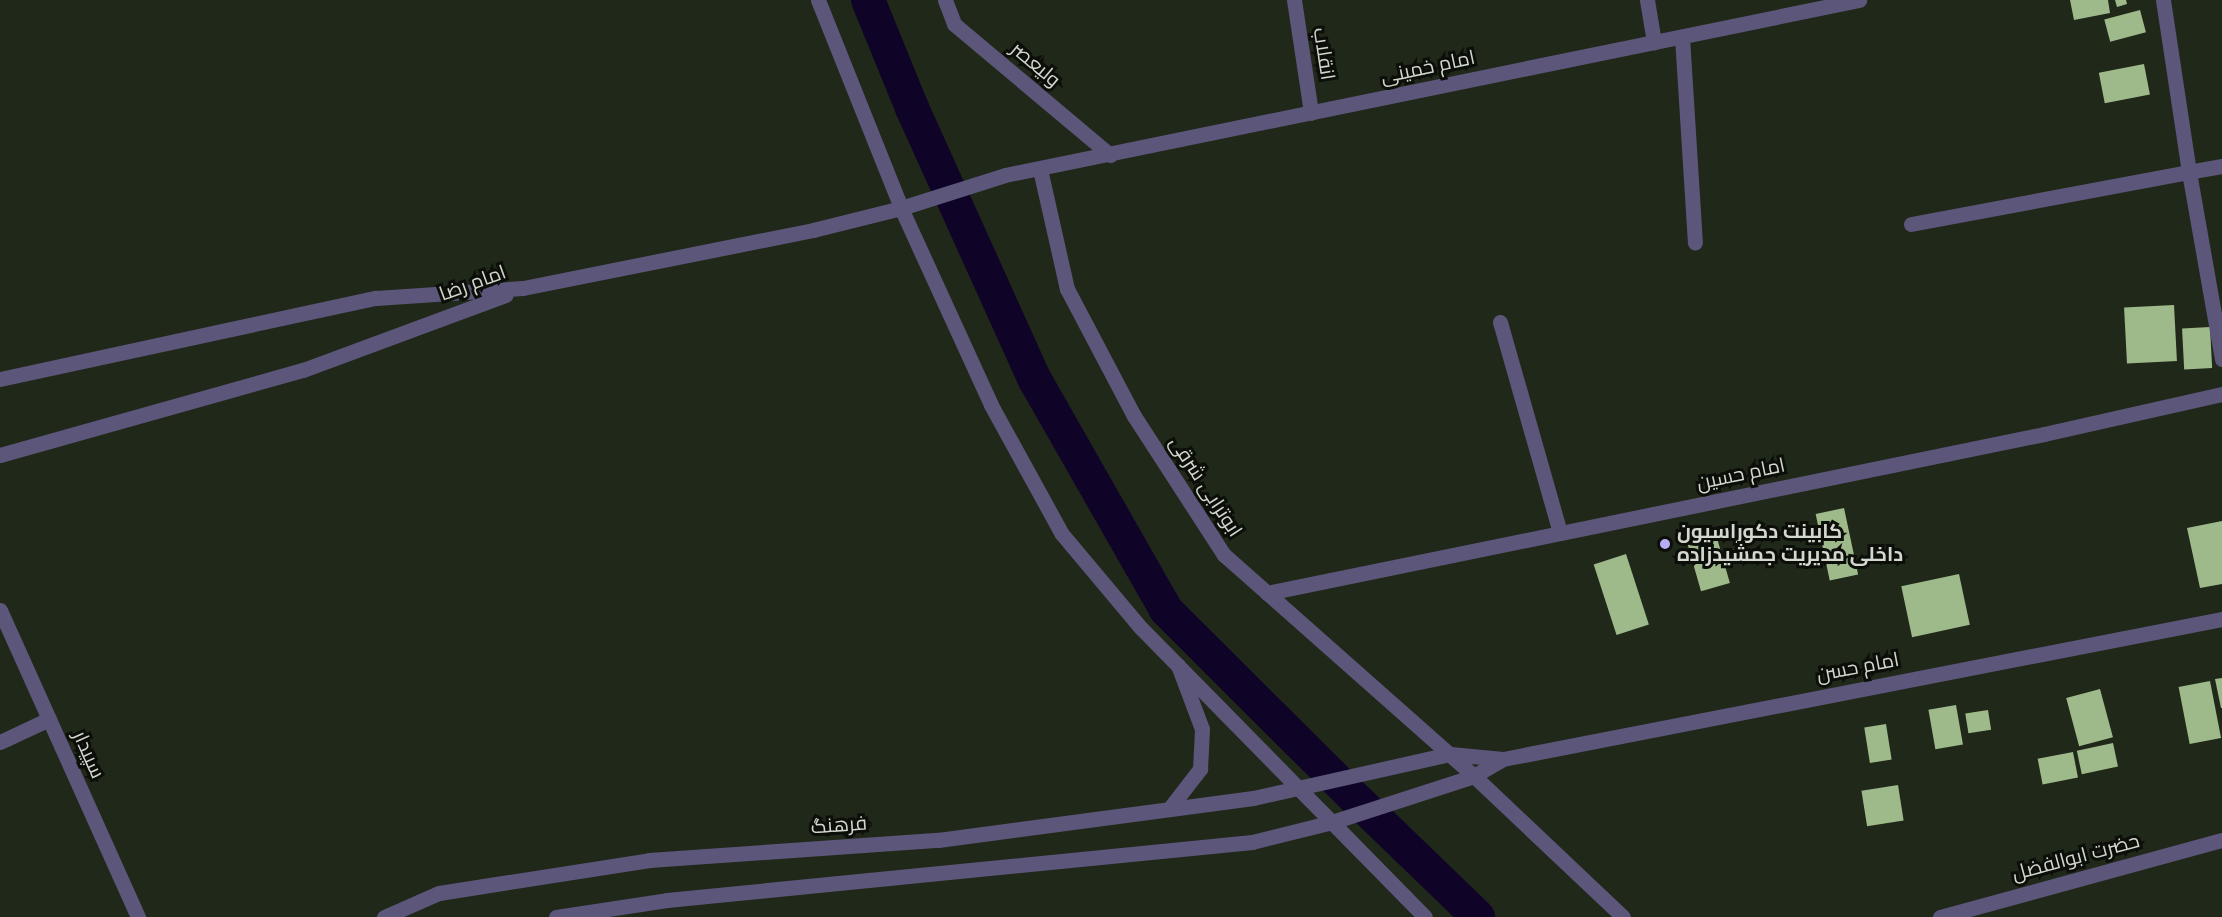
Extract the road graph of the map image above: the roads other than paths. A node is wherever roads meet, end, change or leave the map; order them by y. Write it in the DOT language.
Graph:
graph roads {
  1 [pos="818,0"];
  2 [pos="945,0"];
  3 [pos="1294,0"];
  4 [pos="1647,0"];
  5 [pos="1859,0"];
  6 [pos="2163,0"];
  7 [pos="1682,37"];
  8 [pos="1654,42"];
  9 [pos="1311,114"];
  10 [pos="1110,155"];
  11 [pos="2222,166"];
  12 [pos="1040,169"];
  13 [pos="2189,172"];
  14 [pos="901,208"];
  15 [pos="1911,224"];
  16 [pos="1695,243"];
  17 [pos="523,288"];
  18 [pos="1500,321"];
  19 [pos="2222,359"];
  20 [pos="0,379"];
  21 [pos="2222,394"];
  22 [pos="0,455"];
  23 [pos="1560,533"];
  24 [pos="1267,593"];
  25 [pos="0,610"];
  26 [pos="2222,619"];
  27 [pos="1178,665"];
  28 [pos="49,719"];
  29 [pos="0,742"];
  30 [pos="1450,754"];
  31 [pos="1503,759"];
  32 [pos="1415,761"];
  33 [pos="1474,776"];
  34 [pos="1300,787"];
  35 [pos="1169,809"];
  36 [pos="1332,822"];
  37 [pos="2222,840"];
  38 [pos="138,917"];
  39 [pos="384,917"];
  40 [pos="556,917"];
  41 [pos="1425,917"];
  42 [pos="1623,917"];
  43 [pos="1940,917"];
  1 -- 14 [label="street"];
  2 -- 10 [label="street, ولیعصر"];
  3 -- 9 [label="street, انقلاب"];
  4 -- 8 [label="street"];
  5 -- 7 [label="street, امام خمینی"];
  6 -- 13 [label="street"];
  7 -- 8 [label="street, امام خمینی"];
  7 -- 16 [label="street"];
  8 -- 9 [label="street, امام خمینی"];
  9 -- 10 [label="street, امام خمینی"];
  10 -- 12 [label="street, امام خمینی"];
  11 -- 13 [label="street"];
  12 -- 14 [label="street, امام خمینی"];
  12 -- 24 [label="street, ابوترابی شرقی"];
  13 -- 15 [label="street"];
  13 -- 19 [label="street"];
  14 -- 17 [label="street, امام خمینی"];
  14 -- 27 [label="street"];
  17 -- 20 [label="street, امام رضا"];
  17 -- 22 [label="street, امام رضا"];
  18 -- 23 [label="street"];
  21 -- 23 [label="street, امام حسین"];
  23 -- 24 [label="street, امام حسین"];
  24 -- 30 [label="street, ابوترابی شرقی"];
  25 -- 28 [label="street, سپیدار"];
  26 -- 31 [label="street, امام حسن"];
  27 -- 34 [label="street"];
  27 -- 35 [label="street"];
  28 -- 29 [label="street"];
  28 -- 38 [label="street, سپیدار"];
  30 -- 31 [label="street, امام حسن"];
  30 -- 32 [label="street, امام حسن"];
  30 -- 33 [label="street, ابوترابی شرقی"];
  31 -- 33 [label="street, امام حسن"];
  32 -- 34 [label="street, فرهنگ"];
  33 -- 36 [label="street, امام حسن"];
  33 -- 42 [label="street, ابوترابی شرقی"];
  34 -- 35 [label="street, فرهنگ"];
  34 -- 36 [label="street"];
  35 -- 39 [label="street, فرهنگ"];
  36 -- 40 [label="street"];
  36 -- 41 [label="street"];
  37 -- 43 [label="street, حضرت ابوالفضل"];
}
